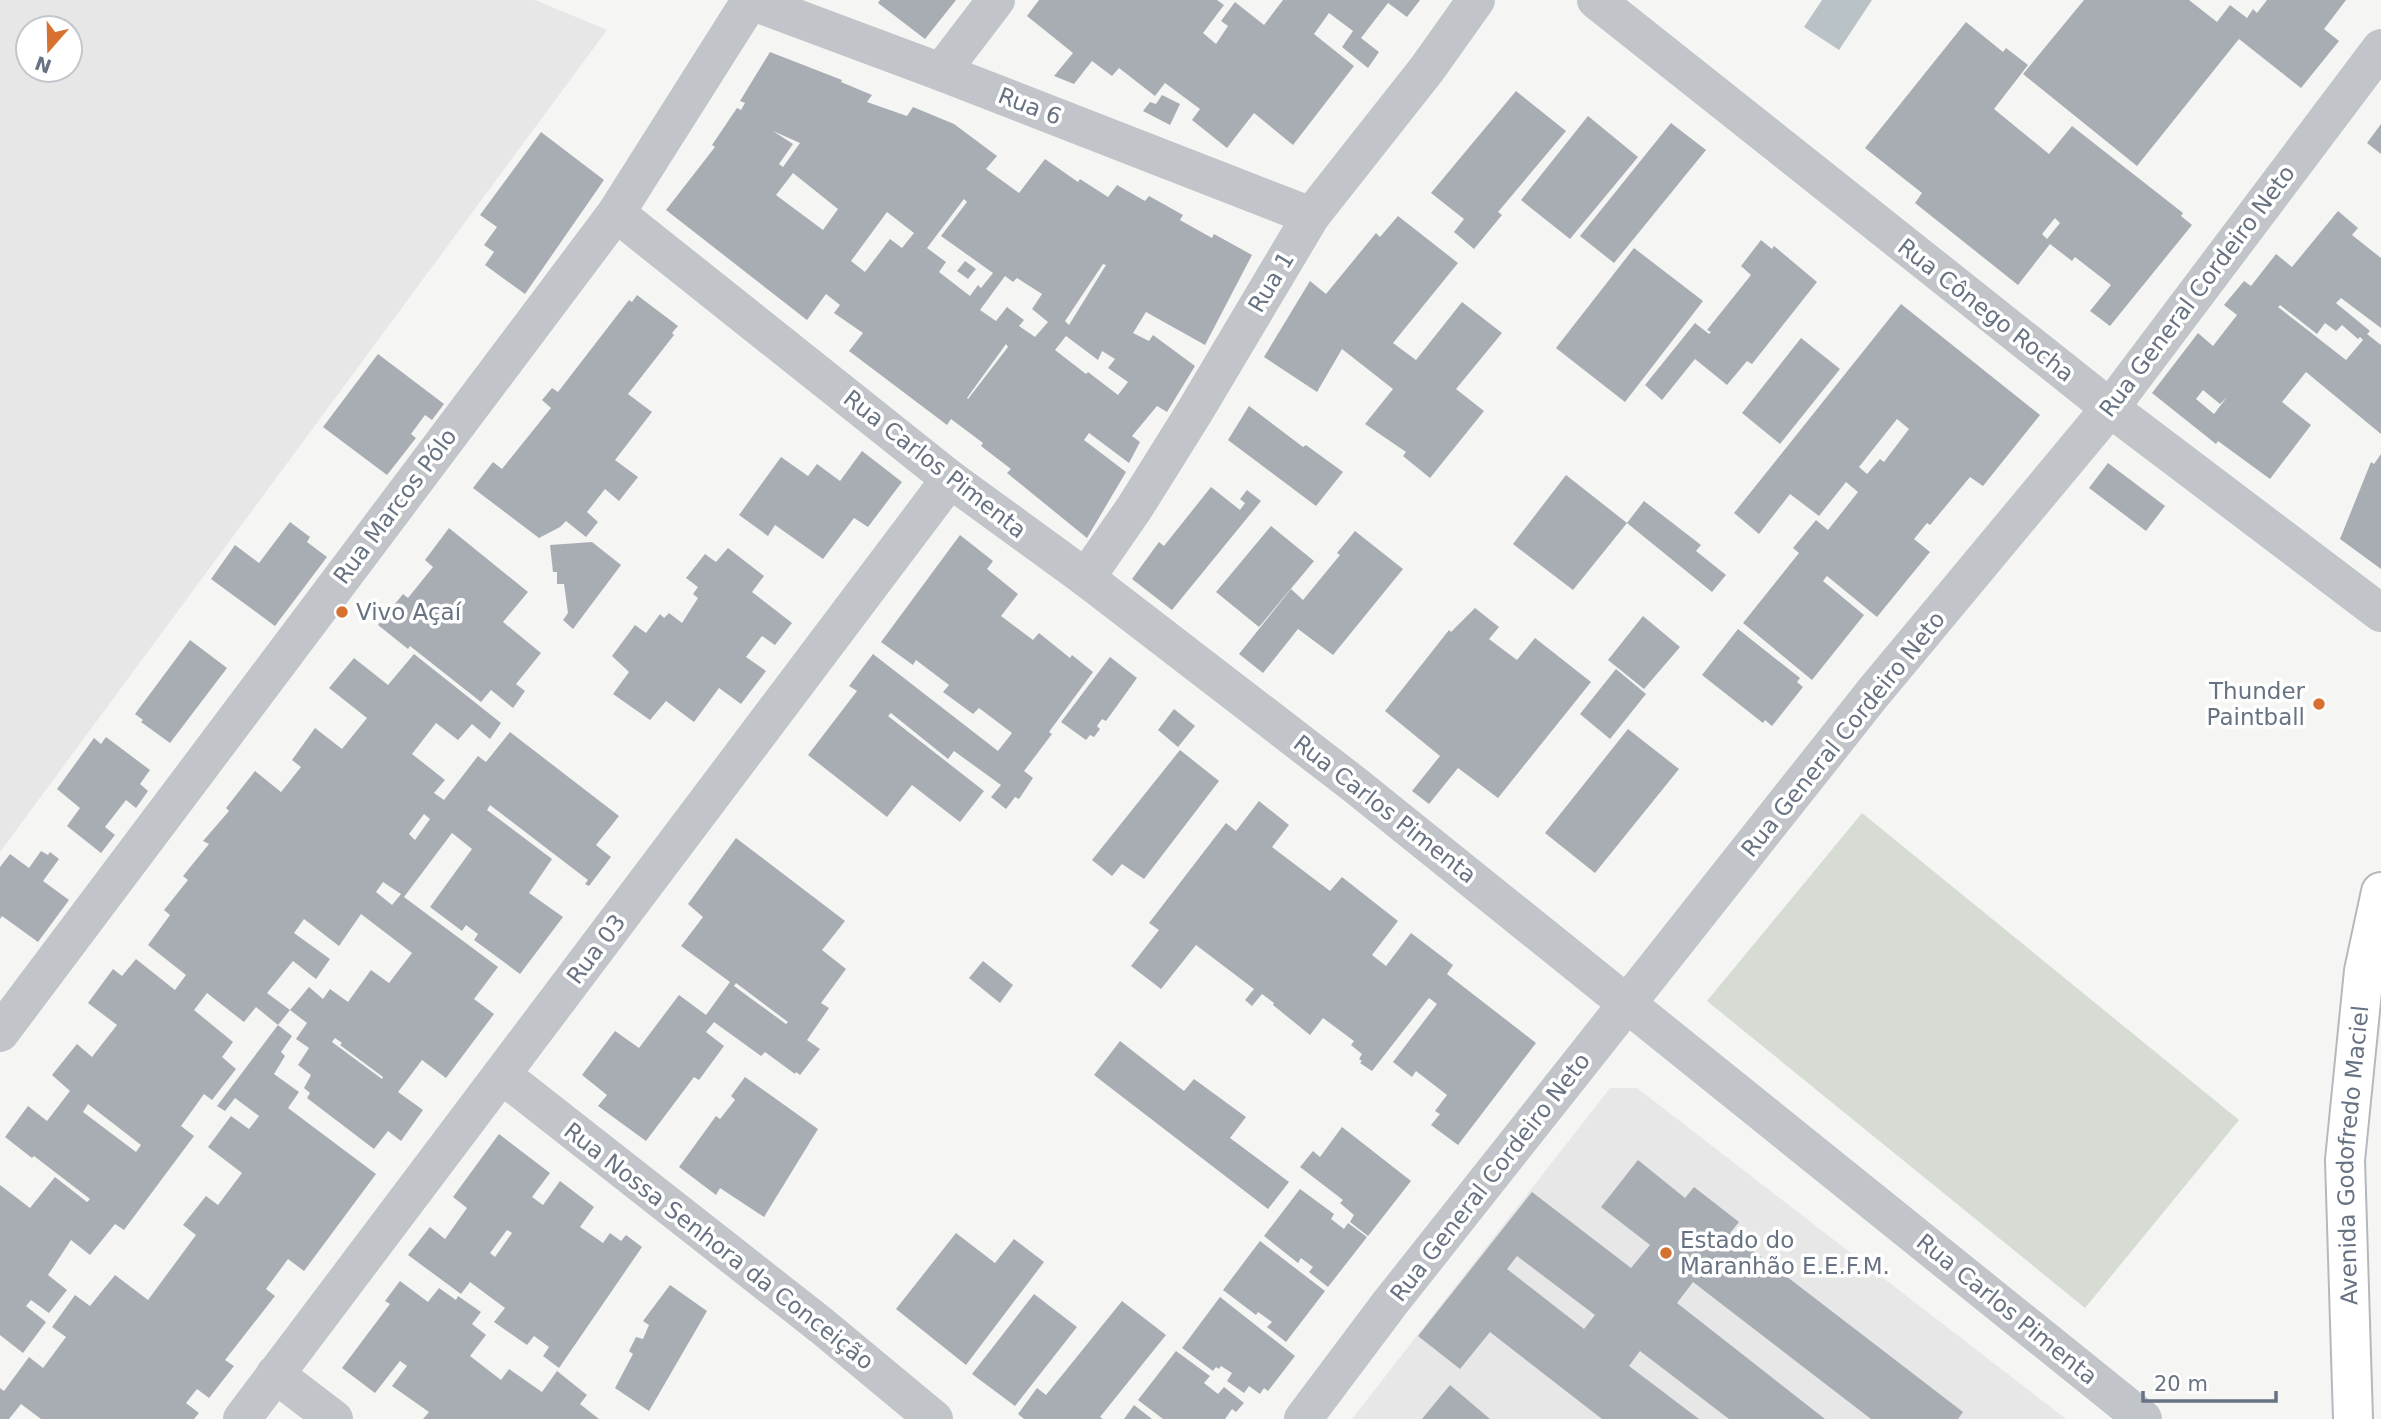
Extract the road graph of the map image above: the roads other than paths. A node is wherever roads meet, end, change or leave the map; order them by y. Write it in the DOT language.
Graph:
graph roads {
  1 [pos="749,0"];
  2 [pos="996,0"];
  3 [pos="1476,0"];
  4 [pos="1595,0"];
  5 [pos="2381,48"];
  6 [pos="941,72"];
  7 [pos="616,213"];
  8 [pos="1311,216"];
  9 [pos="2110,408"];
  10 [pos="950,479"];
  11 [pos="1086,578"];
  12 [pos="2381,613"];
  13 [pos="2381,892"];
  14 [pos="1629,1003"];
  15 [pos="0,1033"];
  16 [pos="502,1075"];
  17 [pos="275,1374"];
  18 [pos="2345,1410"];
  19 [pos="242,1419"];
  20 [pos="334,1419"];
  21 [pos="934,1419"];
  22 [pos="1303,1419"];
  23 [pos="2143,1419"];
  1 -- 6 [label="street, Rua 6"];
  1 -- 7 [label="street, Rua Marcos Pólo"];
  2 -- 6 [label="street"];
  3 -- 8 [label="street, Rua 1"];
  4 -- 9 [label="street, Rua Cônego Rocha"];
  5 -- 9 [label="street, Rua General Cordeiro Neto"];
  6 -- 8 [label="street, Rua 6"];
  7 -- 10 [label="street, Rua Carlos Pimenta"];
  7 -- 15 [label="street, Rua Marcos Pólo"];
  8 -- 11 [label="street, Rua 1"];
  9 -- 12 [label="street, Rua Cônego Rocha"];
  9 -- 14 [label="street, Rua General Cordeiro Neto"];
  10 -- 11 [label="street, Rua Carlos Pimenta"];
  10 -- 16 [label="street, Rua 03"];
  11 -- 14 [label="street, Rua Carlos Pimenta"];
  13 -- 18 [label="main road, Avenida Godofredo Maciel"];
  14 -- 22 [label="street, Rua General Cordeiro Neto"];
  14 -- 23 [label="street, Rua Carlos Pimenta"];
  16 -- 17 [label="street, Rua 03"];
  16 -- 21 [label="street, Rua Nossa Senhora da Conceição"];
  17 -- 19 [label="street, Rua 03"];
  17 -- 20 [label="street"];
}
